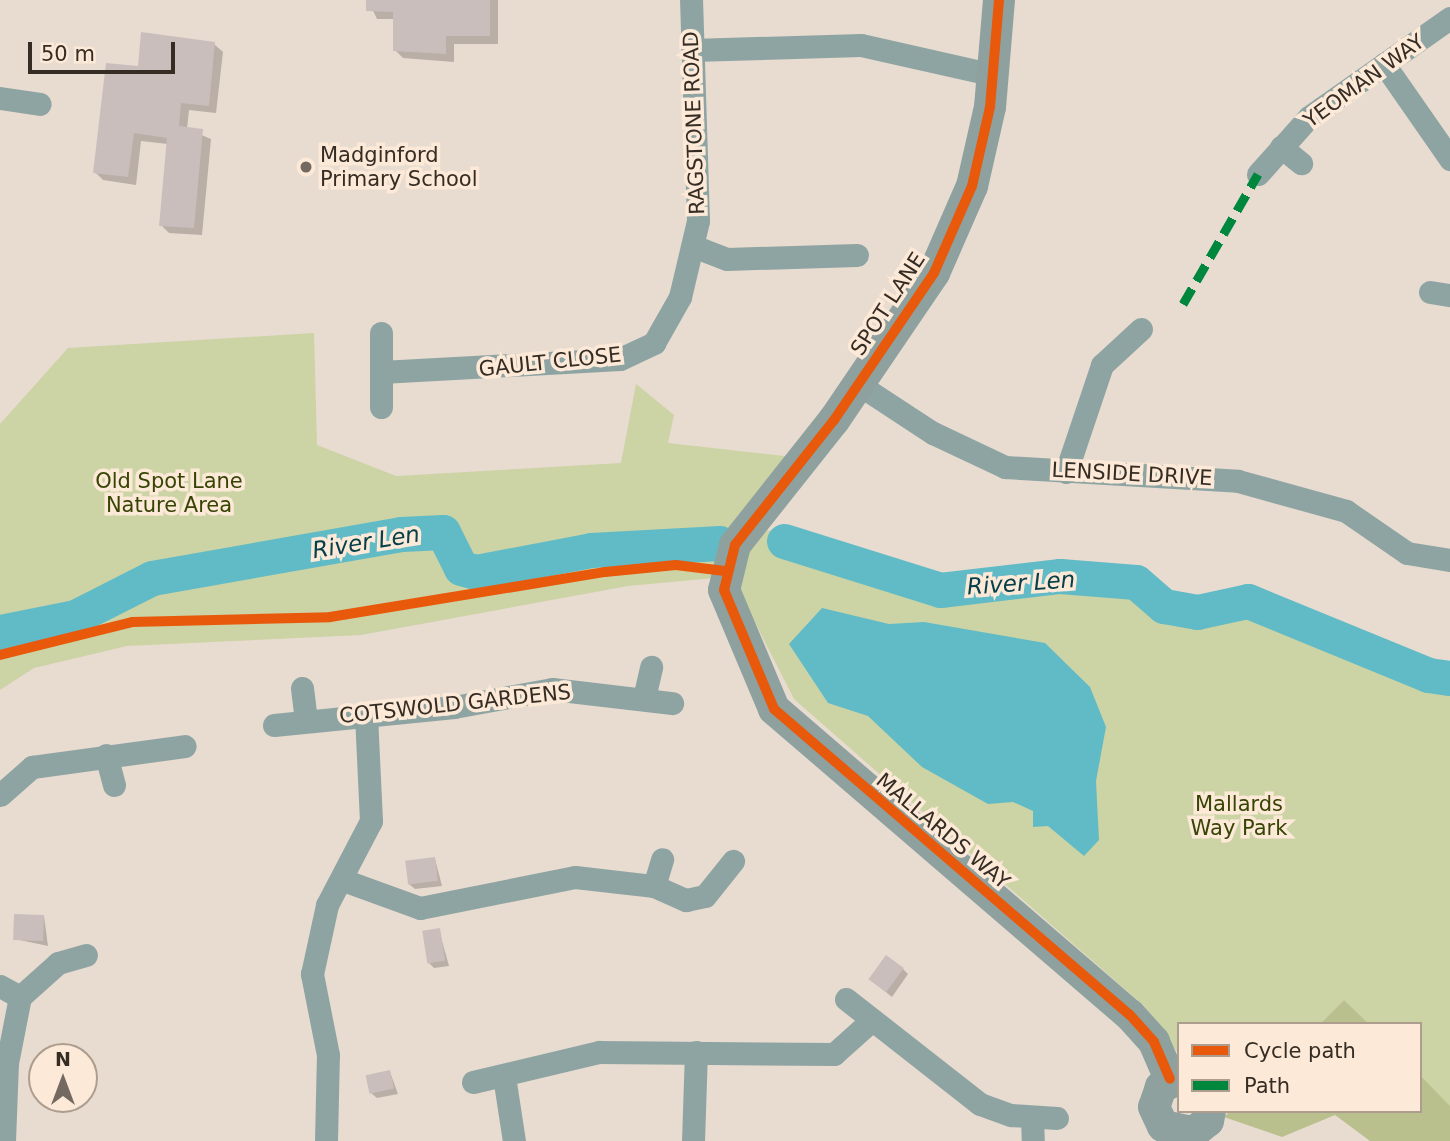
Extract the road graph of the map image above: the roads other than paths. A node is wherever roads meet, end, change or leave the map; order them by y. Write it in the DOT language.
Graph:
graph roads {
  1 [pos="691,0"];
  2 [pos="999,0"];
  3 [pos="1450,18"];
  4 [pos="692,50"];
  5 [pos="1384,64"];
  6 [pos="994,75"];
  7 [pos="0,98"];
  8 [pos="40,104"];
  9 [pos="1281,148"];
  10 [pos="1450,159"];
  11 [pos="1301,163"];
  12 [pos="1258,174"];
  13 [pos="693,246"];
  14 [pos="857,255"];
  15 [pos="1141,330"];
  16 [pos="381,333"];
  17 [pos="381,372"];
  18 [pos="858,384"];
  19 [pos="381,407"];
  20 [pos="1066,472"];
  21 [pos="1450,560"];
  22 [pos="724,590"];
  23 [pos="651,667"];
  24 [pos="302,688"];
  25 [pos="645,698"];
  26 [pos="672,703"];
  27 [pos="366,715"];
  28 [pos="306,720"];
  29 [pos="274,725"];
  30 [pos="185,746"];
  31 [pos="106,754"];
  32 [pos="114,785"];
  33 [pos="0,795"];
  34 [pos="662,859"];
  35 [pos="733,861"];
  36 [pos="343,880"];
  37 [pos="654,886"];
  38 [pos="86,955"];
  39 [pos="0,986"];
  40 [pos="20,997"];
  41 [pos="846,999"];
  42 [pos="872,1020"];
  43 [pos="696,1052"];
  44 [pos="503,1076"];
  45 [pos="1174,1079"];
  46 [pos="473,1082"];
  47 [pos="1032,1118"];
  48 [pos="1057,1118"];
  49 [pos="1181,1130"];
  50 [pos="4,1141"];
  51 [pos="326,1141"];
  52 [pos="514,1141"];
  53 [pos="692,1141"];
  54 [pos="1033,1141"];
  1 -- 4 [label="street, RAGSTONE ROAD"];
  2 -- 6 [label="street, SPOT LANE"];
  3 -- 5 [label="street, YEOMAN WAY"];
  4 -- 6 [label="street"];
  4 -- 13 [label="street, RAGSTONE ROAD"];
  5 -- 9 [label="street, YEOMAN WAY"];
  5 -- 10 [label="street"];
  6 -- 18 [label="street, SPOT LANE"];
  7 -- 8 [label="street"];
  9 -- 11 [label="street, YEOMAN WAY"];
  9 -- 12 [label="street, YEOMAN WAY"];
  13 -- 14 [label="street, RAGSTONE ROAD"];
  13 -- 17 [label="street, GAULT CLOSE"];
  15 -- 20 [label="street"];
  16 -- 17 [label="street"];
  17 -- 19 [label="street"];
  18 -- 20 [label="street, LENSIDE DRIVE"];
  18 -- 22 [label="street, SPOT LANE"];
  20 -- 21 [label="street, LENSIDE DRIVE"];
  22 -- 45 [label="street, MALLARDS WAY"];
  23 -- 25 [label="street"];
  24 -- 28 [label="street"];
  25 -- 26 [label="street, COTSWOLD GARDENS"];
  25 -- 27 [label="street, COTSWOLD GARDENS"];
  27 -- 28 [label="street, COTSWOLD GARDENS"];
  27 -- 36 [label="street"];
  28 -- 29 [label="street, COTSWOLD GARDENS"];
  30 -- 31 [label="street"];
  31 -- 32 [label="street"];
  31 -- 33 [label="street"];
  34 -- 37 [label="street"];
  35 -- 37 [label="street"];
  36 -- 37 [label="street"];
  36 -- 51 [label="street"];
  38 -- 40 [label="street"];
  39 -- 40 [label="street"];
  40 -- 50 [label="street"];
  41 -- 42 [label="street"];
  42 -- 43 [label="street"];
  42 -- 47 [label="street"];
  43 -- 44 [label="street"];
  43 -- 53 [label="street"];
  44 -- 46 [label="street"];
  44 -- 52 [label="street"];
  45 -- 49 [label="street"];
  47 -- 48 [label="street"];
  47 -- 54 [label="street"];
}
